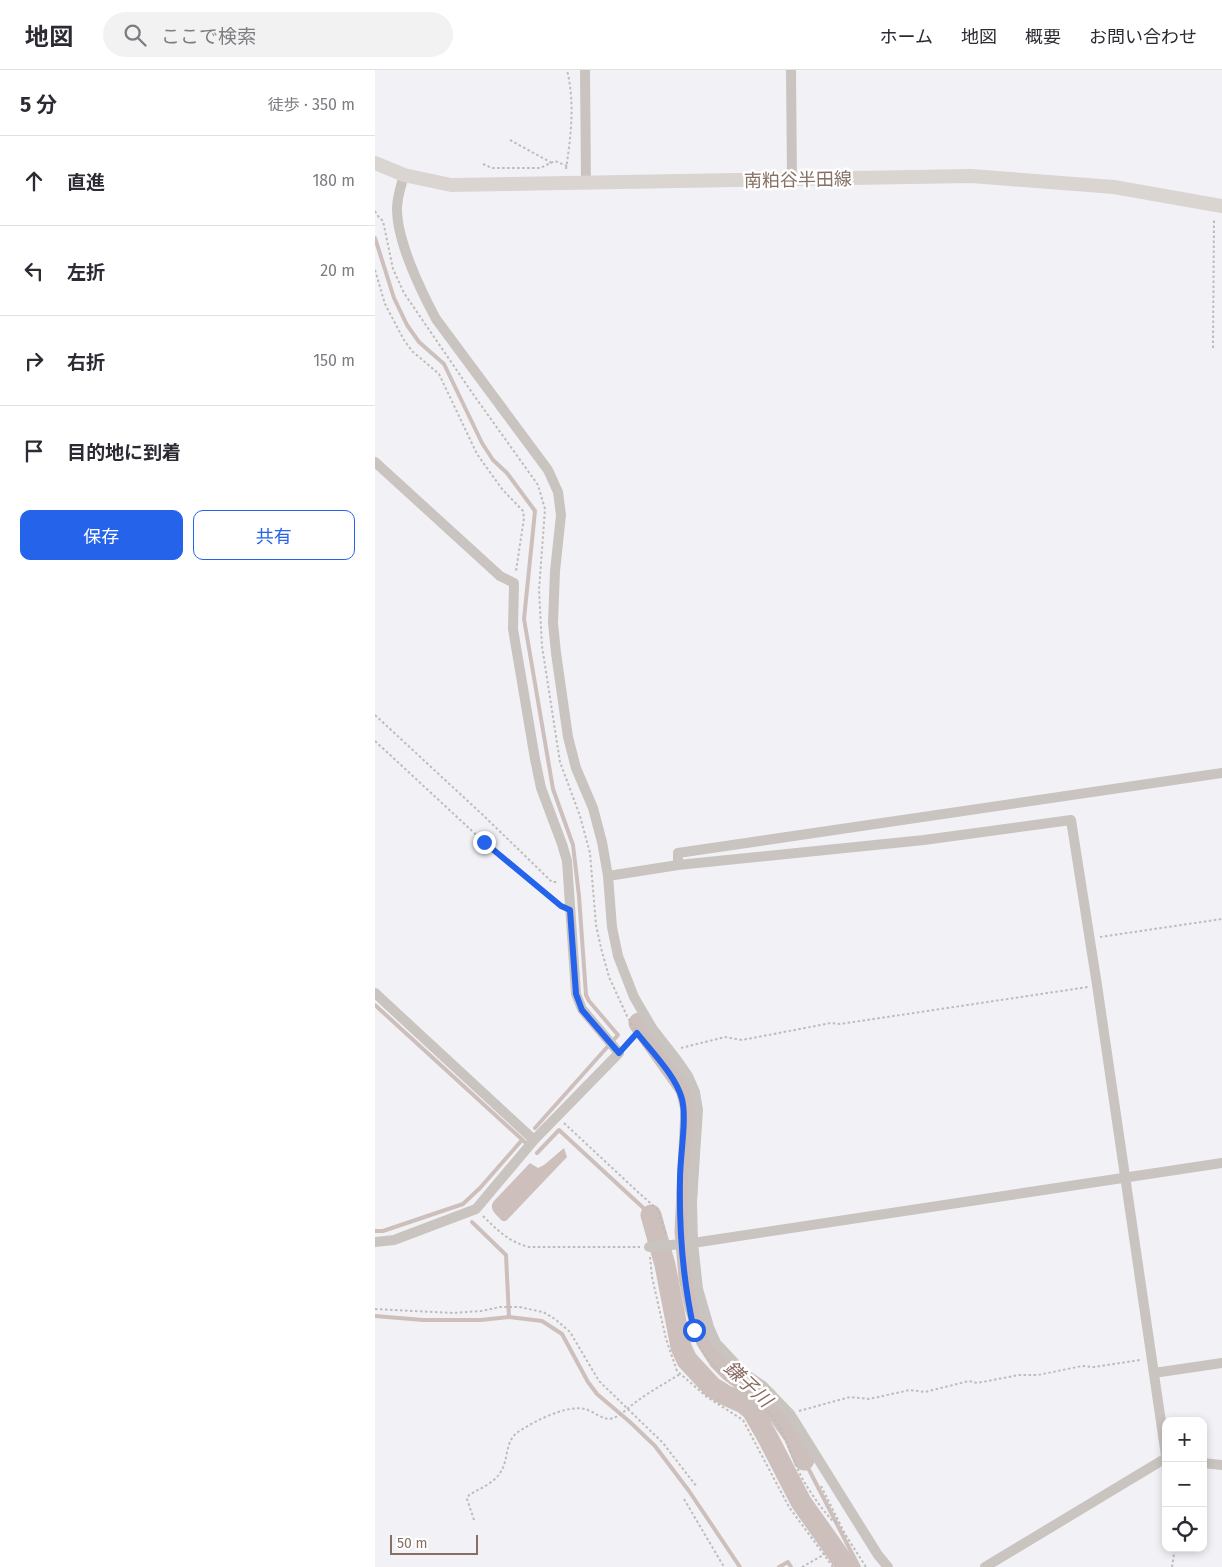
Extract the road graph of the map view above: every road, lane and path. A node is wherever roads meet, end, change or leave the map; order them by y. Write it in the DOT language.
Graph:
graph roads {
  1 [pos="567,70"];
  2 [pos="585,70"];
  3 [pos="791,70"];
  4 [pos="510,140"];
  5 [pos="375,163"];
  6 [pos="552,163"];
  7 [pos="483,164"];
  8 [pos="567,166"];
  9 [pos="404,175"];
  10 [pos="792,180"];
  11 [pos="564,184"];
  12 [pos="586,184"];
  13 [pos="1219,205"];
  14 [pos="375,270"];
  15 [pos="1213,348"];
  16 [pos="375,462"];
  17 [pos="514,583"];
  18 [pos="375,715"];
  19 [pos="375,741"];
  20 [pos="1222,773"];
  21 [pos="678,865"];
  22 [pos="608,876"];
  23 [pos="569,883"];
  24 [pos="570,910"];
  25 [pos="1222,919"];
  26 [pos="1090,938"];
  27 [pos="1097,985"];
  28 [pos="616,992"];
  29 [pos="375,994"];
  30 [pos="637,1033"];
  31 [pos="619,1053"];
  32 [pos="672,1053"];
  33 [pos="557,1117"];
  34 [pos="534,1140"];
  35 [pos="1222,1162"];
  36 [pos="1126,1177"];
  37 [pos="476,1209"];
  38 [pos="375,1242"];
  39 [pos="688,1243"];
  40 [pos="669,1245"];
  41 [pos="649,1247"];
  42 [pos="685,1281"];
  43 [pos="375,1309"];
  44 [pos="1152,1359"];
  45 [pos="1222,1363"];
  46 [pos="1154,1373"];
  47 [pos="680,1374"];
  48 [pos="627,1409"];
  49 [pos="790,1414"];
  50 [pos="1162,1429"];
  51 [pos="1162,1459"];
  52 [pos="1207,1463"];
  53 [pos="1222,1465"];
  54 [pos="697,1487"];
  55 [pos="821,1487"];
  56 [pos="684,1499"];
  57 [pos="474,1520"];
  58 [pos="840,1523"];
  59 [pos="1174,1552"];
  60 [pos="825,1554"];
  61 [pos="724,1567"];
  62 [pos="802,1567"];
  63 [pos="833,1567"];
  64 [pos="866,1567"];
  65 [pos="889,1567"];
  66 [pos="985,1567"];
  67 [pos="1172,1567"];
  1 -- 8 [label="path"];
  2 -- 12 [label="street"];
  3 -- 10 [label="street"];
  4 -- 6 [label="path"];
  5 -- 9 [label="main road, 南粕谷半田線"];
  6 -- 7 [label="path"];
  6 -- 8 [label="path"];
  8 -- 11 [label="path"];
  9 -- 11 [label="main road, 南粕谷半田線"];
  9 -- 22 [label="street"];
  10 -- 12 [label="main road, 南粕谷半田線"];
  10 -- 13 [label="main road, 南粕谷半田線"];
  11 -- 12 [label="main road, 南粕谷半田線"];
  13 -- 15 [label="path"];
  14 -- 17 [label="path"];
  16 -- 17 [label="street"];
  17 -- 23 [label="street"];
  18 -- 23 [label="path"];
  19 -- 24 [label="path"];
  20 -- 21 [label="street"];
  21 -- 22 [label="street"];
  21 -- 26 [label="street"];
  22 -- 32 [label="street"];
  23 -- 24 [label="street"];
  24 -- 31 [label="street"];
  25 -- 26 [label="path"];
  26 -- 27 [label="street"];
  27 -- 32 [label="path"];
  27 -- 36 [label="street"];
  28 -- 30 [label="path"];
  29 -- 34 [label="street"];
  30 -- 31 [label="path"];
  30 -- 39 [label="path"];
  31 -- 33 [label="street"];
  32 -- 39 [label="street"];
  33 -- 34 [label="street"];
  33 -- 40 [label="path"];
  34 -- 37 [label="street"];
  35 -- 36 [label="street"];
  36 -- 39 [label="street"];
  36 -- 44 [label="street"];
  37 -- 38 [label="street"];
  37 -- 41 [label="path"];
  39 -- 40 [label="street"];
  39 -- 49 [label="street"];
  40 -- 41 [label="street"];
  41 -- 47 [label="path"];
  42 -- 58 [label="path"];
  43 -- 48 [label="path"];
  44 -- 46 [label="street"];
  44 -- 49 [label="path"];
  45 -- 46 [label="street"];
  46 -- 50 [label="street"];
  47 -- 48 [label="path"];
  47 -- 60 [label="path"];
  48 -- 54 [label="path"];
  48 -- 57 [label="path"];
  49 -- 65 [label="street"];
  51 -- 66 [label="street"];
  52 -- 53 [label="street"];
  55 -- 58 [label="path"];
  56 -- 61 [label="path"];
  58 -- 64 [label="path"];
  59 -- 67 [label="path"];
  60 -- 62 [label="path"];
  60 -- 63 [label="path"];
}
